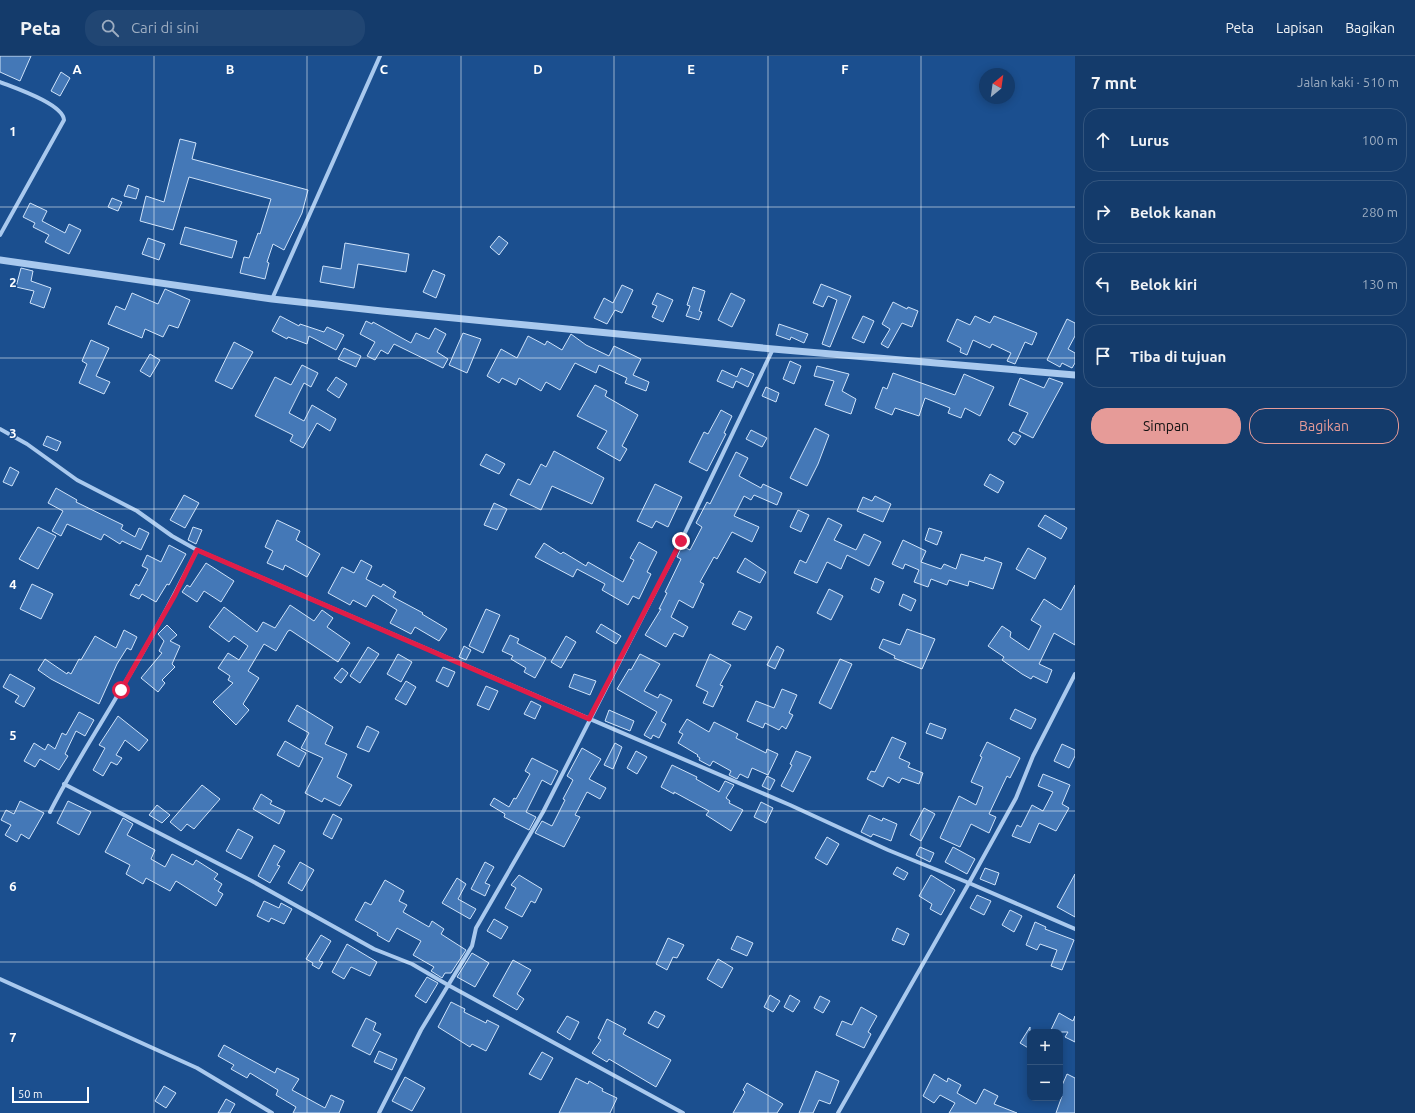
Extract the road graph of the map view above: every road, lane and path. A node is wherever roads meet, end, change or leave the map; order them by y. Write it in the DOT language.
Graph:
graph roads {
  1 [pos="380,56"];
  2 [pos="0,82"];
  3 [pos="0,235"];
  4 [pos="0,260"];
  5 [pos="272,299"];
  6 [pos="773,349"];
  7 [pos="1075,375"];
  8 [pos="0,429"];
  9 [pos="197,550"];
  10 [pos="1075,674"];
  11 [pos="589,719"];
  12 [pos="64,784"];
  13 [pos="50,812"];
  14 [pos="969,883"];
  15 [pos="1075,929"];
  16 [pos="0,979"];
  17 [pos="448,985"];
  18 [pos="272,1113"];
  19 [pos="379,1113"];
  20 [pos="684,1113"];
  21 [pos="838,1113"];
  1 -- 5 [label="street"];
  2 -- 3 [label="street"];
  4 -- 5 [label="street"];
  5 -- 6 [label="street"];
  6 -- 7 [label="street"];
  6 -- 11 [label="street"];
  8 -- 9 [label="street"];
  9 -- 11 [label="street"];
  9 -- 12 [label="street"];
  10 -- 14 [label="street"];
  11 -- 14 [label="street"];
  11 -- 17 [label="street"];
  12 -- 13 [label="street"];
  12 -- 17 [label="street"];
  14 -- 15 [label="street"];
  14 -- 21 [label="street"];
  16 -- 18 [label="street"];
  17 -- 19 [label="street"];
  17 -- 20 [label="street"];
}
